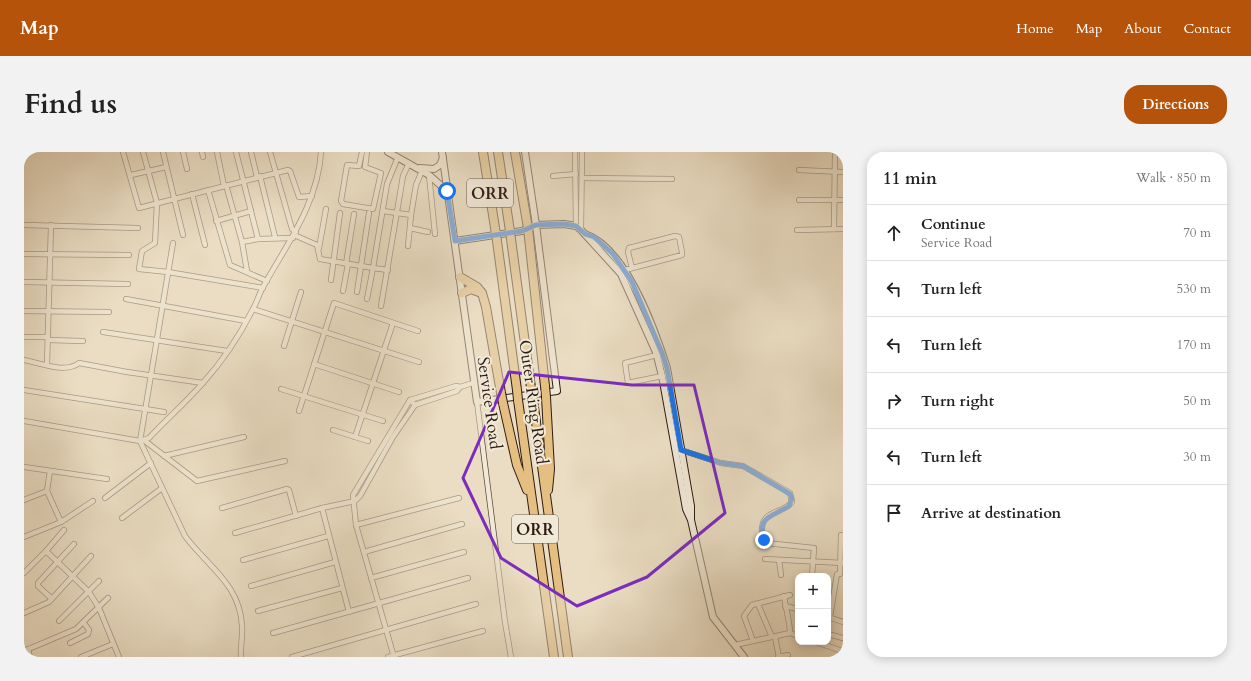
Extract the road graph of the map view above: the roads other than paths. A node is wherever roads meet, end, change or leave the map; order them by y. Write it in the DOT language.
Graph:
graph roads {
  1 [pos="123,152"];
  2 [pos="143,152"];
  3 [pos="163,152"];
  4 [pos="183,152"];
  5 [pos="217,152"];
  6 [pos="236,152"];
  7 [pos="251,152"];
  8 [pos="270,152"];
  9 [pos="321,152"];
  10 [pos="362,152"];
  11 [pos="367,152"];
  12 [pos="388,152"];
  13 [pos="483,152"];
  14 [pos="498,152"];
  15 [pos="515,152"];
  16 [pos="525,152"];
  17 [pos="575,152"];
  18 [pos="582,152"];
  19 [pos="835,152"];
  20 [pos="443,155"];
  21 [pos="398,157"];
  22 [pos="412,165"];
  23 [pos="166,167"];
  24 [pos="187,169"];
  25 [pos="799,170"];
  26 [pos="148,171"];
  27 [pos="422,171"];
  28 [pos="835,172"];
  29 [pos="843,172"];
  30 [pos="275,173"];
  31 [pos="576,174"];
  32 [pos="131,175"];
  33 [pos="428,175"];
  34 [pos="553,176"];
  35 [pos="259,177"];
  36 [pos="582,178"];
  37 [pos="672,179"];
  38 [pos="244,181"];
  39 [pos="225,186"];
  40 [pos="208,190"];
  41 [pos="447,191"];
  42 [pos="192,194"];
  43 [pos="312,196"];
  44 [pos="174,199"];
  45 [pos="799,200"];
  46 [pos="834,200"];
  47 [pos="843,200"];
  48 [pos="157,203"];
  49 [pos="251,210"];
  50 [pos="326,210"];
  51 [pos="383,211"];
  52 [pos="369,212"];
  53 [pos="340,213"];
  54 [pos="354,214"];
  55 [pos="397,214"];
  56 [pos="411,215"];
  57 [pos="234,216"];
  58 [pos="216,221"];
  59 [pos="24,225"];
  60 [pos="50,225"];
  61 [pos="536,225"];
  62 [pos="138,228"];
  63 [pos="410,228"];
  64 [pos="528,228"];
  65 [pos="834,229"];
  66 [pos="843,229"];
  67 [pos="581,230"];
  68 [pos="797,230"];
  69 [pos="428,232"];
  70 [pos="435,234"];
  71 [pos="183,235"];
  72 [pos="294,235"];
  73 [pos="275,237"];
  74 [pos="258,238"];
  75 [pos="455,241"];
  76 [pos="242,242"];
  77 [pos="173,243"];
  78 [pos="205,245"];
  79 [pos="408,246"];
  80 [pos="318,250"];
  81 [pos="24,254"];
  82 [pos="50,254"];
  83 [pos="129,255"];
  84 [pos="630,260"];
  85 [pos="333,262"];
  86 [pos="347,264"];
  87 [pos="361,267"];
  88 [pos="373,268"];
  89 [pos="632,268"];
  90 [pos="624,269"];
  91 [pos="388,270"];
  92 [pos="247,271"];
  93 [pos="168,272"];
  94 [pos="460,277"];
  95 [pos="331,280"];
  96 [pos="267,281"];
  97 [pos="24,282"];
  98 [pos="50,282"];
  99 [pos="128,284"];
  100 [pos="263,288"];
  101 [pos="343,291"];
  102 [pos="301,292"];
  103 [pos="357,292"];
  104 [pos="462,293"];
  105 [pos="482,293"];
  106 [pos="126,299"];
  107 [pos="367,299"];
  108 [pos="163,306"];
  109 [pos="382,306"];
  110 [pos="253,309"];
  111 [pos="24,311"];
  112 [pos="49,311"];
  113 [pos="109,312"];
  114 [pos="246,321"];
  115 [pos="292,321"];
  116 [pos="393,323"];
  117 [pos="418,331"];
  118 [pos="103,332"];
  119 [pos="324,332"];
  120 [pos="24,338"];
  121 [pos="48,338"];
  122 [pos="157,340"];
  123 [pos="83,341"];
  124 [pos="284,346"];
  125 [pos="227,351"];
  126 [pos="384,351"];
  127 [pos="657,355"];
  128 [pos="24,360"];
  129 [pos="419,362"];
  130 [pos="47,364"];
  131 [pos="314,364"];
  132 [pos="151,375"];
  133 [pos="662,376"];
  134 [pos="203,383"];
  135 [pos="373,383"];
  136 [pos="473,383"];
  137 [pos="460,388"];
  138 [pos="281,389"];
  139 [pos="24,390"];
  140 [pos="399,392"];
  141 [pos="304,396"];
  142 [pos="410,400"];
  143 [pos="477,402"];
  144 [pos="415,405"];
  145 [pos="145,410"];
  146 [pos="299,411"];
  147 [pos="164,412"];
  148 [pos="363,414"];
  149 [pos="24,421"];
  150 [pos="383,421"];
  151 [pos="333,430"];
  152 [pos="244,437"];
  153 [pos="355,437"];
  154 [pos="143,441"];
  155 [pos="368,441"];
  156 [pos="681,450"];
  157 [pos="164,456"];
  158 [pos="285,460"];
  159 [pos="151,463"];
  160 [pos="370,464"];
  161 [pos="24,467"];
  162 [pos="376,467"];
  163 [pos="50,472"];
  164 [pos="106,479"];
  165 [pos="162,488"];
  166 [pos="47,491"];
  167 [pos="105,498"];
  168 [pos="459,498"];
  169 [pos="24,500"];
  170 [pos="93,501"];
  171 [pos="355,501"];
  172 [pos="546,501"];
  173 [pos="532,504"];
  174 [pos="222,508"];
  175 [pos="322,508"];
  176 [pos="296,516"];
  177 [pos="122,518"];
  178 [pos="691,520"];
  179 [pos="61,522"];
  180 [pos="462,524"];
  181 [pos="356,525"];
  182 [pos="64,530"];
  183 [pos="235,533"];
  184 [pos="843,535"];
  185 [pos="328,536"];
  186 [pos="24,538"];
  187 [pos="74,544"];
  188 [pos="46,551"];
  189 [pos="364,552"];
  190 [pos="464,552"];
  191 [pos="91,556"];
  192 [pos="766,559"];
  193 [pos="243,560"];
  194 [pos="780,560"];
  195 [pos="58,561"];
  196 [pos="335,562"];
  197 [pos="812,562"];
  198 [pos="842,563"];
  199 [pos="24,573"];
  200 [pos="812,573"];
  201 [pos="841,574"];
  202 [pos="72,575"];
  203 [pos="781,575"];
  204 [pos="371,578"];
  205 [pos="468,578"];
  206 [pos="98,581"];
  207 [pos="251,586"];
  208 [pos="342,588"];
  209 [pos="89,592"];
  210 [pos="52,598"];
  211 [pos="108,598"];
  212 [pos="378,604"];
  213 [pos="476,604"];
  214 [pos="758,604"];
  215 [pos="785,606"];
  216 [pos="99,608"];
  217 [pos="795,608"];
  218 [pos="830,609"];
  219 [pos="258,611"];
  220 [pos="349,612"];
  221 [pos="24,613"];
  222 [pos="831,618"];
  223 [pos="59,621"];
  224 [pos="843,622"];
  225 [pos="84,623"];
  226 [pos="386,631"];
  227 [pos="483,631"];
  228 [pos="273,633"];
  229 [pos="790,633"];
  230 [pos="795,635"];
  231 [pos="831,635"];
  232 [pos="774,637"];
  233 [pos="843,638"];
  234 [pos="753,641"];
  235 [pos="70,643"];
  236 [pos="113,644"];
  237 [pos="825,645"];
  238 [pos="735,646"];
  239 [pos="26,650"];
  240 [pos="842,651"];
  241 [pos="788,655"];
  242 [pos="392,656"];
  243 [pos="30,657"];
  244 [pos="81,657"];
  245 [pos="119,657"];
  246 [pos="241,657"];
  247 [pos="292,657"];
  248 [pos="511,657"];
  249 [pos="554,657"];
  250 [pos="568,657"];
  251 [pos="744,657"];
  252 [pos="778,657"];
  1 -- 32 [label="street"];
  2 -- 26 [label="street"];
  3 -- 23 [label="street"];
  4 -- 24 [label="street"];
  5 -- 39 [label="street"];
  6 -- 38 [label="street"];
  7 -- 35 [label="street"];
  8 -- 30 [label="street"];
  9 -- 43 [label="street"];
  10 -- 11 [label="street"];
  12 -- 21 [label="main road"];
  13 -- 173 [label="highway, Outer Ring Road / ORR, bridge"];
  14 -- 172 [label="highway, Outer Ring Road / ORR, bridge"];
  15 -- 64 [label="highway"];
  16 -- 61 [label="main road"];
  17 -- 31 [label="street"];
  18 -- 36 [label="street"];
  19 -- 28 [label="street"];
  20 -- 22 [label="main road"];
  20 -- 41 [label="main road, Service Road"];
  21 -- 22 [label="main road"];
  21 -- 51 [label="street"];
  22 -- 27 [label="main road"];
  22 -- 55 [label="street"];
  23 -- 26 [label="street"];
  23 -- 44 [label="street"];
  25 -- 28 [label="street"];
  26 -- 32 [label="street"];
  26 -- 48 [label="street"];
  27 -- 33 [label="main road"];
  27 -- 56 [label="street"];
  28 -- 29 [label="street"];
  28 -- 46 [label="street"];
  30 -- 35 [label="street"];
  30 -- 43 [label="street"];
  30 -- 72 [label="street"];
  31 -- 34 [label="street"];
  31 -- 67 [label="street"];
  32 -- 48 [label="street"];
  33 -- 41 [label="main road"];
  33 -- 70 [label="street"];
  35 -- 38 [label="street"];
  35 -- 73 [label="street"];
  36 -- 37 [label="street"];
  36 -- 67 [label="street"];
  38 -- 39 [label="street"];
  38 -- 49 [label="street"];
  39 -- 40 [label="street"];
  39 -- 57 [label="street"];
  40 -- 42 [label="street"];
  40 -- 58 [label="street"];
  41 -- 75 [label="main road, Service Road"];
  42 -- 44 [label="street"];
  42 -- 78 [label="street"];
  43 -- 72 [label="street"];
  44 -- 48 [label="street"];
  44 -- 71 [label="street"];
  45 -- 46 [label="street"];
  46 -- 47 [label="street"];
  46 -- 65 [label="street"];
  48 -- 93 [label="street"];
  49 -- 57 [label="street"];
  49 -- 74 [label="street"];
  50 -- 80 [label="street"];
  51 -- 55 [label="street"];
  51 -- 88 [label="street"];
  52 -- 87 [label="street"];
  53 -- 85 [label="street"];
  54 -- 86 [label="street"];
  55 -- 56 [label="street"];
  55 -- 91 [label="street"];
  56 -- 63 [label="street"];
  57 -- 58 [label="street"];
  57 -- 76 [label="street"];
  58 -- 92 [label="street"];
  59 -- 60 [label="street"];
  60 -- 62 [label="street"];
  60 -- 82 [label="street"];
  61 -- 64 [label="main road"];
  61 -- 67 [label="main road"];
  61 -- 143 [label="main road"];
  63 -- 69 [label="street"];
  63 -- 79 [label="street"];
  64 -- 75 [label="main road"];
  64 -- 172 [label="highway, bridge"];
  65 -- 66 [label="street"];
  65 -- 68 [label="street"];
  67 -- 90 [label="main road"];
  67 -- 127 [label="main road"];
  72 -- 73 [label="street"];
  72 -- 80 [label="street"];
  72 -- 96 [label="street"];
  73 -- 74 [label="street"];
  74 -- 76 [label="street"];
  75 -- 94 [label="main road, Service Road"];
  76 -- 92 [label="street"];
  77 -- 93 [label="street"];
  80 -- 85 [label="street"];
  81 -- 82 [label="street"];
  82 -- 83 [label="street"];
  82 -- 98 [label="street"];
  84 -- 89 [label="street"];
  84 -- 89 [label="street"];
  84 -- 90 [label="street"];
  85 -- 86 [label="street"];
  85 -- 95 [label="street"];
  86 -- 87 [label="street"];
  86 -- 101 [label="street"];
  87 -- 88 [label="street"];
  87 -- 103 [label="street"];
  88 -- 91 [label="street"];
  88 -- 107 [label="street"];
  89 -- 90 [label="street"];
  90 -- 156 [label="main road"];
  91 -- 109 [label="street"];
  92 -- 96 [label="street"];
  93 -- 100 [label="street"];
  93 -- 108 [label="street"];
  94 -- 104 [label="main road, Service Road"];
  94 -- 105 [label="highway"];
  96 -- 100 [label="street"];
  97 -- 98 [label="street"];
  98 -- 99 [label="street"];
  98 -- 112 [label="street"];
  100 -- 110 [label="street"];
  102 -- 115 [label="street"];
  104 -- 105 [label="highway"];
  104 -- 136 [label="main road, Service Road"];
  105 -- 173 [label="highway, bridge"];
  106 -- 108 [label="street"];
  108 -- 114 [label="street"];
  108 -- 122 [label="street"];
  110 -- 114 [label="street"];
  110 -- 115 [label="street"];
  111 -- 112 [label="street"];
  112 -- 113 [label="street"];
  112 -- 121 [label="street"];
  114 -- 125 [label="street"];
  115 -- 119 [label="street"];
  115 -- 124 [label="street"];
  116 -- 117 [label="street"];
  116 -- 119 [label="street"];
  116 -- 126 [label="street"];
  118 -- 122 [label="street"];
  119 -- 126 [label="street"];
  119 -- 131 [label="street"];
  120 -- 121 [label="street"];
  121 -- 123 [label="street"];
  121 -- 130 [label="street"];
  122 -- 125 [label="street"];
  122 -- 132 [label="street"];
  125 -- 134 [label="street"];
  126 -- 129 [label="street"];
  126 -- 135 [label="street"];
  127 -- 133 [label="main road"];
  127 -- 133 [label="street"];
  128 -- 130 [label="street"];
  130 -- 132 [label="street"];
  131 -- 135 [label="street"];
  131 -- 141 [label="street"];
  132 -- 134 [label="street"];
  132 -- 145 [label="street"];
  133 -- 178 [label="main road"];
  134 -- 154 [label="street"];
  135 -- 140 [label="street"];
  135 -- 148 [label="street"];
  136 -- 137 [label="street"];
  136 -- 143 [label="main road, Service Road"];
  137 -- 142 [label="street"];
  137 -- 144 [label="street"];
  138 -- 141 [label="street"];
  139 -- 145 [label="street"];
  141 -- 146 [label="street"];
  141 -- 148 [label="street"];
  142 -- 144 [label="street"];
  142 -- 160 [label="street"];
  143 -- 248 [label="street, Service Road"];
  144 -- 162 [label="street"];
  145 -- 147 [label="street"];
  145 -- 154 [label="street"];
  148 -- 150 [label="street"];
  148 -- 153 [label="street"];
  149 -- 154 [label="street"];
  151 -- 153 [label="street"];
  152 -- 157 [label="street"];
  153 -- 155 [label="street"];
  154 -- 157 [label="street"];
  154 -- 159 [label="street"];
  156 -- 178 [label="main road"];
  156 -- 197 [label="street"];
  157 -- 158 [label="street"];
  159 -- 165 [label="street"];
  159 -- 167 [label="street"];
  160 -- 162 [label="street"];
  160 -- 171 [label="street"];
  161 -- 163 [label="street"];
  162 -- 171 [label="street"];
  163 -- 164 [label="street"];
  163 -- 166 [label="street"];
  165 -- 177 [label="street"];
  165 -- 246 [label="street"];
  166 -- 169 [label="street"];
  166 -- 179 [label="street"];
  168 -- 181 [label="street"];
  170 -- 179 [label="street"];
  171 -- 175 [label="street"];
  171 -- 181 [label="street"];
  172 -- 250 [label="highway, Outer Ring Road / ORR"];
  173 -- 249 [label="highway, Outer Ring Road / ORR"];
  174 -- 176 [label="street"];
  175 -- 176 [label="street"];
  175 -- 185 [label="street"];
  176 -- 183 [label="street"];
  178 -- 238 [label="main road"];
  179 -- 186 [label="street"];
  180 -- 189 [label="street"];
  181 -- 189 [label="street"];
  182 -- 188 [label="street"];
  184 -- 198 [label="street"];
  185 -- 193 [label="street"];
  185 -- 196 [label="street"];
  187 -- 195 [label="street"];
  188 -- 195 [label="street"];
  188 -- 199 [label="street"];
  189 -- 204 [label="street"];
  190 -- 204 [label="street"];
  191 -- 202 [label="street"];
  192 -- 194 [label="street"];
  194 -- 197 [label="street"];
  194 -- 203 [label="street"];
  195 -- 202 [label="street"];
  195 -- 210 [label="street"];
  196 -- 207 [label="street"];
  196 -- 208 [label="street"];
  197 -- 198 [label="street"];
  197 -- 200 [label="street"];
  198 -- 201 [label="street"];
  201 -- 218 [label="street"];
  202 -- 209 [label="street"];
  202 -- 210 [label="street"];
  204 -- 212 [label="street"];
  205 -- 212 [label="street"];
  206 -- 209 [label="street"];
  208 -- 219 [label="street"];
  208 -- 220 [label="street"];
  209 -- 216 [label="street"];
  209 -- 223 [label="street"];
  210 -- 221 [label="street"];
  211 -- 216 [label="street"];
  212 -- 220 [label="street"];
  212 -- 226 [label="street"];
  213 -- 226 [label="street"];
  214 -- 215 [label="street"];
  214 -- 232 [label="street"];
  214 -- 234 [label="street"];
  215 -- 217 [label="street"];
  215 -- 229 [label="street"];
  216 -- 225 [label="street"];
  216 -- 236 [label="street"];
  220 -- 228 [label="street"];
  222 -- 224 [label="street"];
  225 -- 235 [label="street"];
  225 -- 239 [label="street"];
  226 -- 242 [label="street"];
  226 -- 247 [label="street"];
  227 -- 242 [label="street"];
  229 -- 230 [label="street"];
  229 -- 232 [label="street"];
  231 -- 233 [label="street"];
  232 -- 234 [label="street"];
  232 -- 252 [label="street"];
  234 -- 238 [label="street"];
  236 -- 244 [label="street"];
  236 -- 245 [label="street"];
  237 -- 240 [label="street"];
  238 -- 251 [label="main road"];
  239 -- 243 [label="street"];
  241 -- 252 [label="street"];
}
